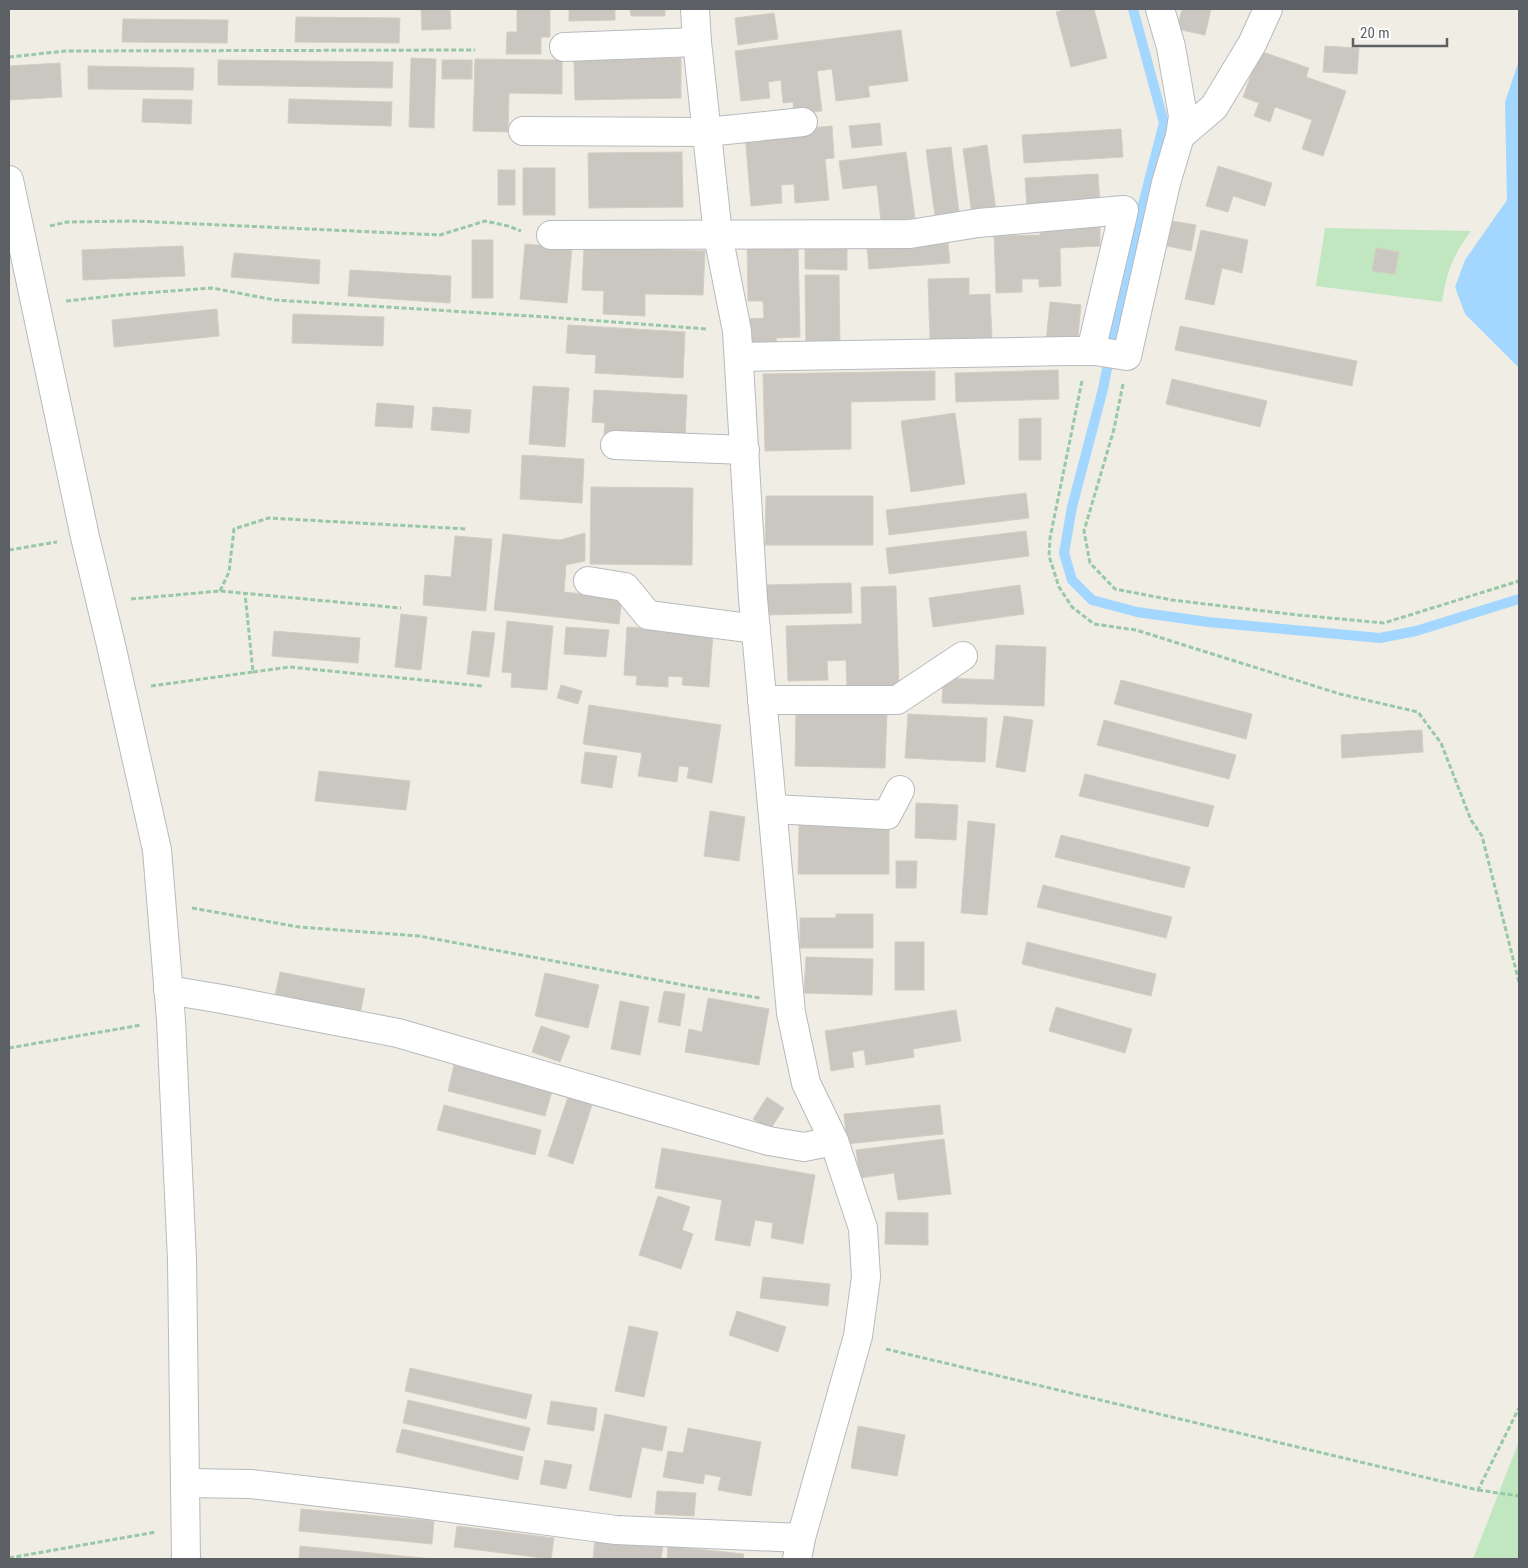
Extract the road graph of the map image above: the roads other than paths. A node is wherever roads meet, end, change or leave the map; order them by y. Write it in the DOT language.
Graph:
graph roads {
  1 [pos="695,9"];
  2 [pos="1160,9"];
  3 [pos="1268,9"];
  4 [pos="697,42"];
  5 [pos="564,47"];
  6 [pos="803,122"];
  7 [pos="523,131"];
  8 [pos="707,132"];
  9 [pos="1180,136"];
  10 [pos="9,180"];
  11 [pos="551,235"];
  12 [pos="718,235"];
  13 [pos="739,344"];
  14 [pos="1103,353"];
  15 [pos="614,445"];
  16 [pos="745,450"];
  17 [pos="588,582"];
  18 [pos="756,629"];
  19 [pos="963,656"];
  20 [pos="762,700"];
  21 [pos="900,790"];
  22 [pos="773,809"];
  23 [pos="168,990"];
  24 [pos="834,1141"];
  25 [pos="185,1483"];
  26 [pos="799,1548"];
  27 [pos="186,1559"];
  1 -- 4 [label="street"];
  2 -- 9 [label="street"];
  3 -- 9 [label="street"];
  4 -- 5 [label="street"];
  4 -- 8 [label="street"];
  6 -- 8 [label="street"];
  7 -- 8 [label="street"];
  8 -- 12 [label="street"];
  9 -- 14 [label="street"];
  10 -- 23 [label="street"];
  11 -- 12 [label="street"];
  12 -- 13 [label="street"];
  12 -- 14 [label="street"];
  13 -- 14 [label="street"];
  13 -- 16 [label="street"];
  15 -- 16 [label="street"];
  16 -- 18 [label="street"];
  17 -- 18 [label="street"];
  18 -- 20 [label="street"];
  19 -- 20 [label="street"];
  20 -- 22 [label="street"];
  21 -- 22 [label="street"];
  22 -- 24 [label="street"];
  23 -- 24 [label="street"];
  23 -- 25 [label="street"];
  24 -- 26 [label="street"];
  25 -- 26 [label="street"];
  25 -- 27 [label="street"];
}
